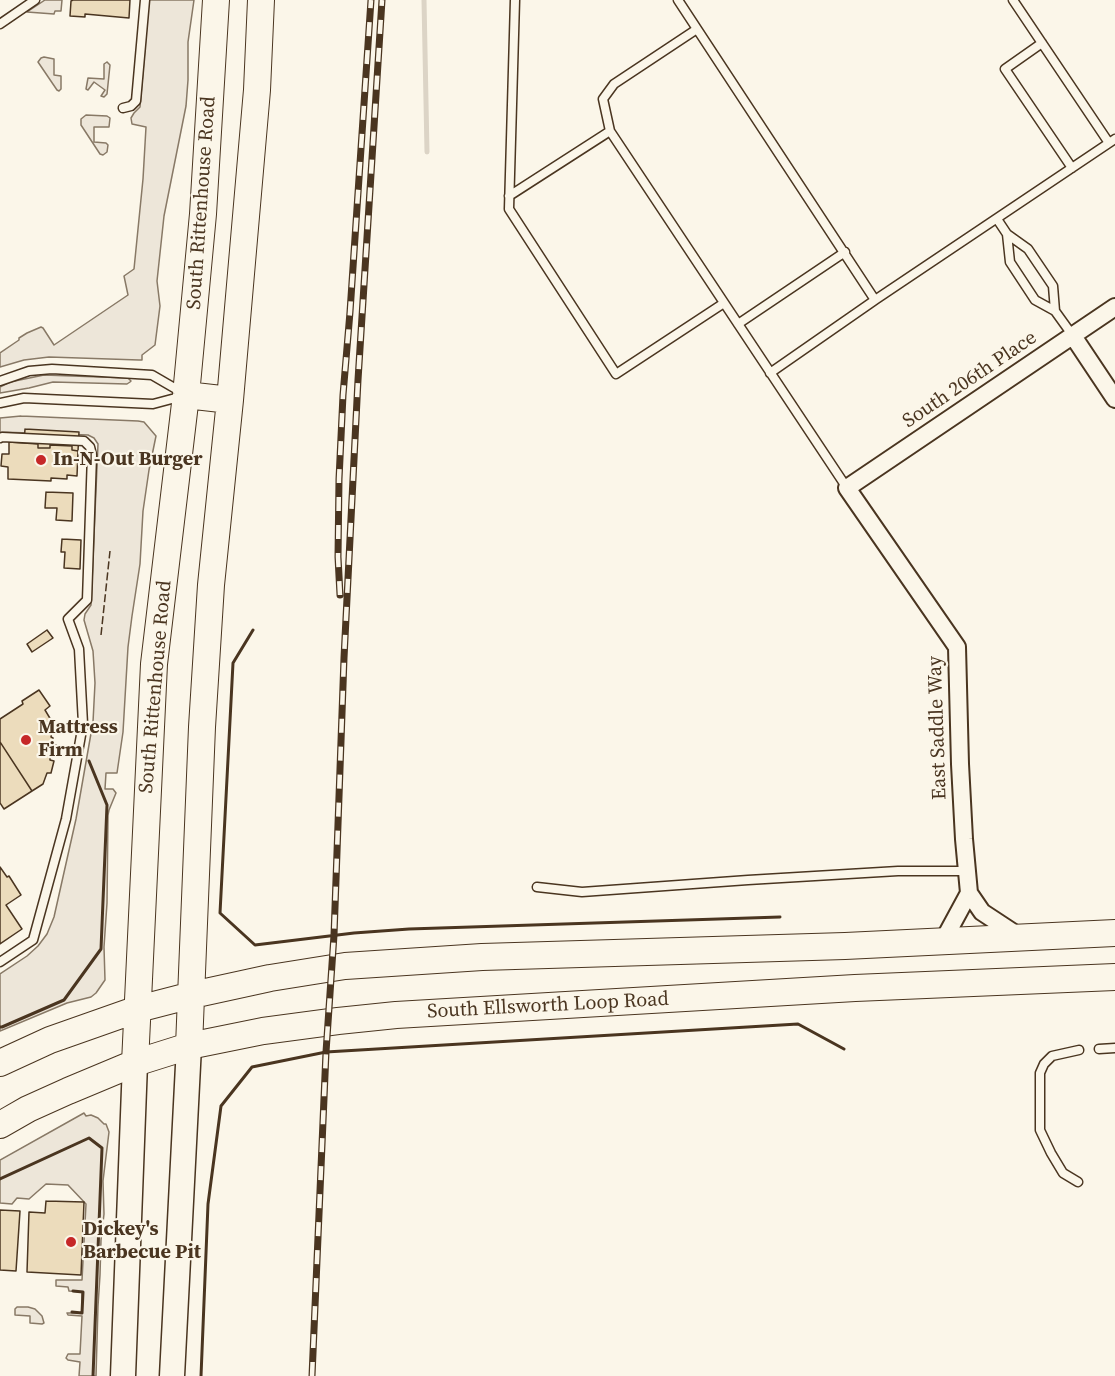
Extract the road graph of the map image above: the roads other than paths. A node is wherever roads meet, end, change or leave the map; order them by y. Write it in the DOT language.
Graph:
graph roads {
  1 [pos="35,0"];
  2 [pos="145,0"];
  3 [pos="216,0"];
  4 [pos="243,0"];
  5 [pos="261,0"];
  6 [pos="515,0"];
  7 [pos="678,0"];
  8 [pos="1013,0"];
  9 [pos="0,24"];
  10 [pos="698,29"];
  11 [pos="1042,43"];
  12 [pos="257,90"];
  13 [pos="123,108"];
  14 [pos="610,131"];
  15 [pos="1112,141"];
  16 [pos="1072,168"];
  17 [pos="509,196"];
  18 [pos="997,219"];
  19 [pos="1007,234"];
  20 [pos="844,252"];
  21 [pos="875,300"];
  22 [pos="724,303"];
  23 [pos="1115,307"];
  24 [pos="1055,311"];
  25 [pos="738,324"];
  26 [pos="1073,336"];
  27 [pos="770,373"];
  28 [pos="0,381"];
  29 [pos="186,395"];
  30 [pos="1115,399"];
  31 [pos="230,400"];
  32 [pos="0,403"];
  33 [pos="0,438"];
  34 [pos="847,488"];
  35 [pos="967,872"];
  36 [pos="537,887"];
  37 [pos="969,893"];
  38 [pos="1115,933"];
  39 [pos="1020,937"];
  40 [pos="943,941"];
  41 [pos="0,962"];
  42 [pos="1115,977"];
  43 [pos="192,995"];
  44 [pos="138,1009"];
  45 [pos="189,1046"];
  46 [pos="1099,1048"];
  47 [pos="1115,1048"];
  48 [pos="1079,1050"];
  49 [pos="0,1063"];
  50 [pos="135,1063"];
  51 [pos="0,1125"];
  52 [pos="1078,1182"];
  53 [pos="123,1376"];
  54 [pos="172,1376"];
  1 -- 9 [label="lane"];
  2 -- 13 [label="lane"];
  3 -- 29 [label="main road, South Rittenhouse Road"];
  4 -- 12 [label="main road"];
  5 -- 12 [label="main road"];
  6 -- 17 [label="lane"];
  7 -- 10 [label="lane"];
  8 -- 11 [label="lane"];
  10 -- 14 [label="lane"];
  10 -- 20 [label="lane"];
  11 -- 15 [label="lane"];
  11 -- 16 [label="lane"];
  12 -- 31 [label="main road"];
  14 -- 17 [label="lane"];
  14 -- 22 [label="lane"];
  15 -- 16 [label="lane"];
  16 -- 18 [label="lane"];
  17 -- 22 [label="lane"];
  18 -- 19 [label="lane"];
  18 -- 21 [label="lane"];
  19 -- 24 [label="lane"];
  19 -- 24 [label="lane"];
  20 -- 21 [label="lane"];
  20 -- 25 [label="lane"];
  21 -- 27 [label="lane"];
  22 -- 25 [label="lane"];
  23 -- 26 [label="street, South 206th Place"];
  24 -- 26 [label="lane"];
  25 -- 27 [label="lane"];
  26 -- 30 [label="street"];
  26 -- 34 [label="street, South 206th Place"];
  27 -- 34 [label="lane"];
  28 -- 29 [label="lane"];
  29 -- 31 [label="main road"];
  29 -- 32 [label="lane"];
  29 -- 44 [label="main road, South Rittenhouse Road"];
  31 -- 43 [label="main road"];
  33 -- 41 [label="lane"];
  34 -- 35 [label="street, East Saddle Way"];
  35 -- 36 [label="lane"];
  35 -- 37 [label="street, East Saddle Way"];
  37 -- 39 [label="street"];
  37 -- 40 [label="street"];
  38 -- 39 [label="main road"];
  39 -- 40 [label="main road"];
  40 -- 43 [label="main road"];
  42 -- 45 [label="main road, South Ellsworth Loop Road"];
  43 -- 44 [label="main road"];
  43 -- 45 [label="main road"];
  44 -- 49 [label="main road"];
  44 -- 50 [label="main road, South Rittenhouse Road"];
  45 -- 50 [label="main road, South Ellsworth Loop Road"];
  45 -- 54 [label="main road"];
  46 -- 47 [label="lane"];
  48 -- 52 [label="lane"];
  50 -- 51 [label="main road, South Ellsworth Loop Road"];
  50 -- 53 [label="main road, South Rittenhouse Road"];
}
